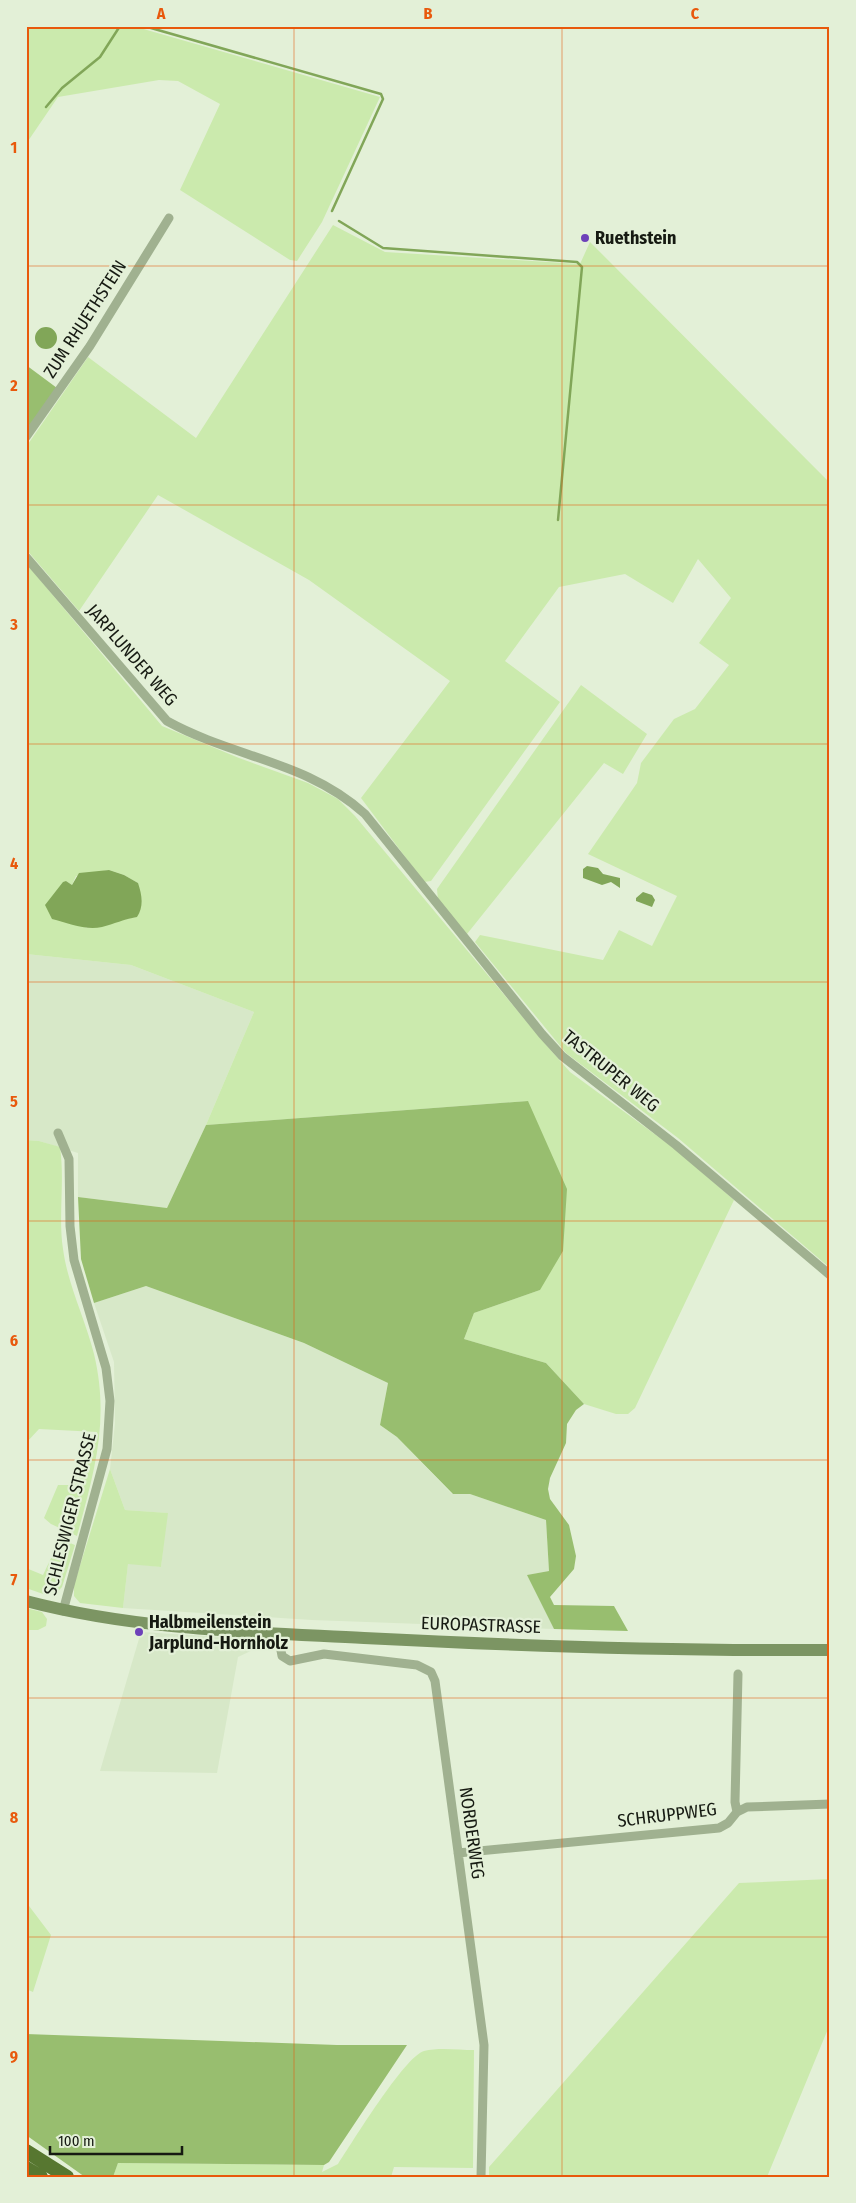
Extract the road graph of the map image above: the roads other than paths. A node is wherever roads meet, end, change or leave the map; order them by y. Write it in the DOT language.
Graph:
graph roads {
  1 [pos="170,218"];
  2 [pos="26,437"];
  3 [pos="26,557"];
  4 [pos="365,814"];
  5 [pos="58,1133"];
  6 [pos="830,1275"];
  7 [pos="26,1601"];
  8 [pos="63,1611"];
  9 [pos="132,1623"];
  10 [pos="278,1634"];
  11 [pos="830,1650"];
  12 [pos="738,1674"];
  13 [pos="830,1804"];
  14 [pos="737,1812"];
  15 [pos="458,1853"];
  16 [pos="26,2151"];
  17 [pos="26,2168"];
  18 [pos="41,2177"];
  19 [pos="66,2177"];
  20 [pos="481,2177"];
  1 -- 2 [label="street, ZUM RHUETHSTEIN"];
  3 -- 4 [label="street, JARPLUNDER WEG"];
  4 -- 6 [label="street, TASTRUPER WEG"];
  5 -- 8 [label="street, SCHLESWIGER STRASSE"];
  7 -- 8 [label="main road, SCHLESWIGER STRASSE"];
  8 -- 9 [label="main road, SCHLESWIGER STRASSE"];
  9 -- 10 [label="main road, EUROPASTRASSE"];
  10 -- 11 [label="main road, EUROPASTRASSE"];
  10 -- 15 [label="street, NORDERWEG"];
  12 -- 14 [label="street, SCHRUPPWEG"];
  13 -- 14 [label="street"];
  14 -- 15 [label="street, SCHRUPPWEG"];
  15 -- 20 [label="street, NORDERWEG"];
  16 -- 19 [label="highway"];
  17 -- 18 [label="highway"];
}
